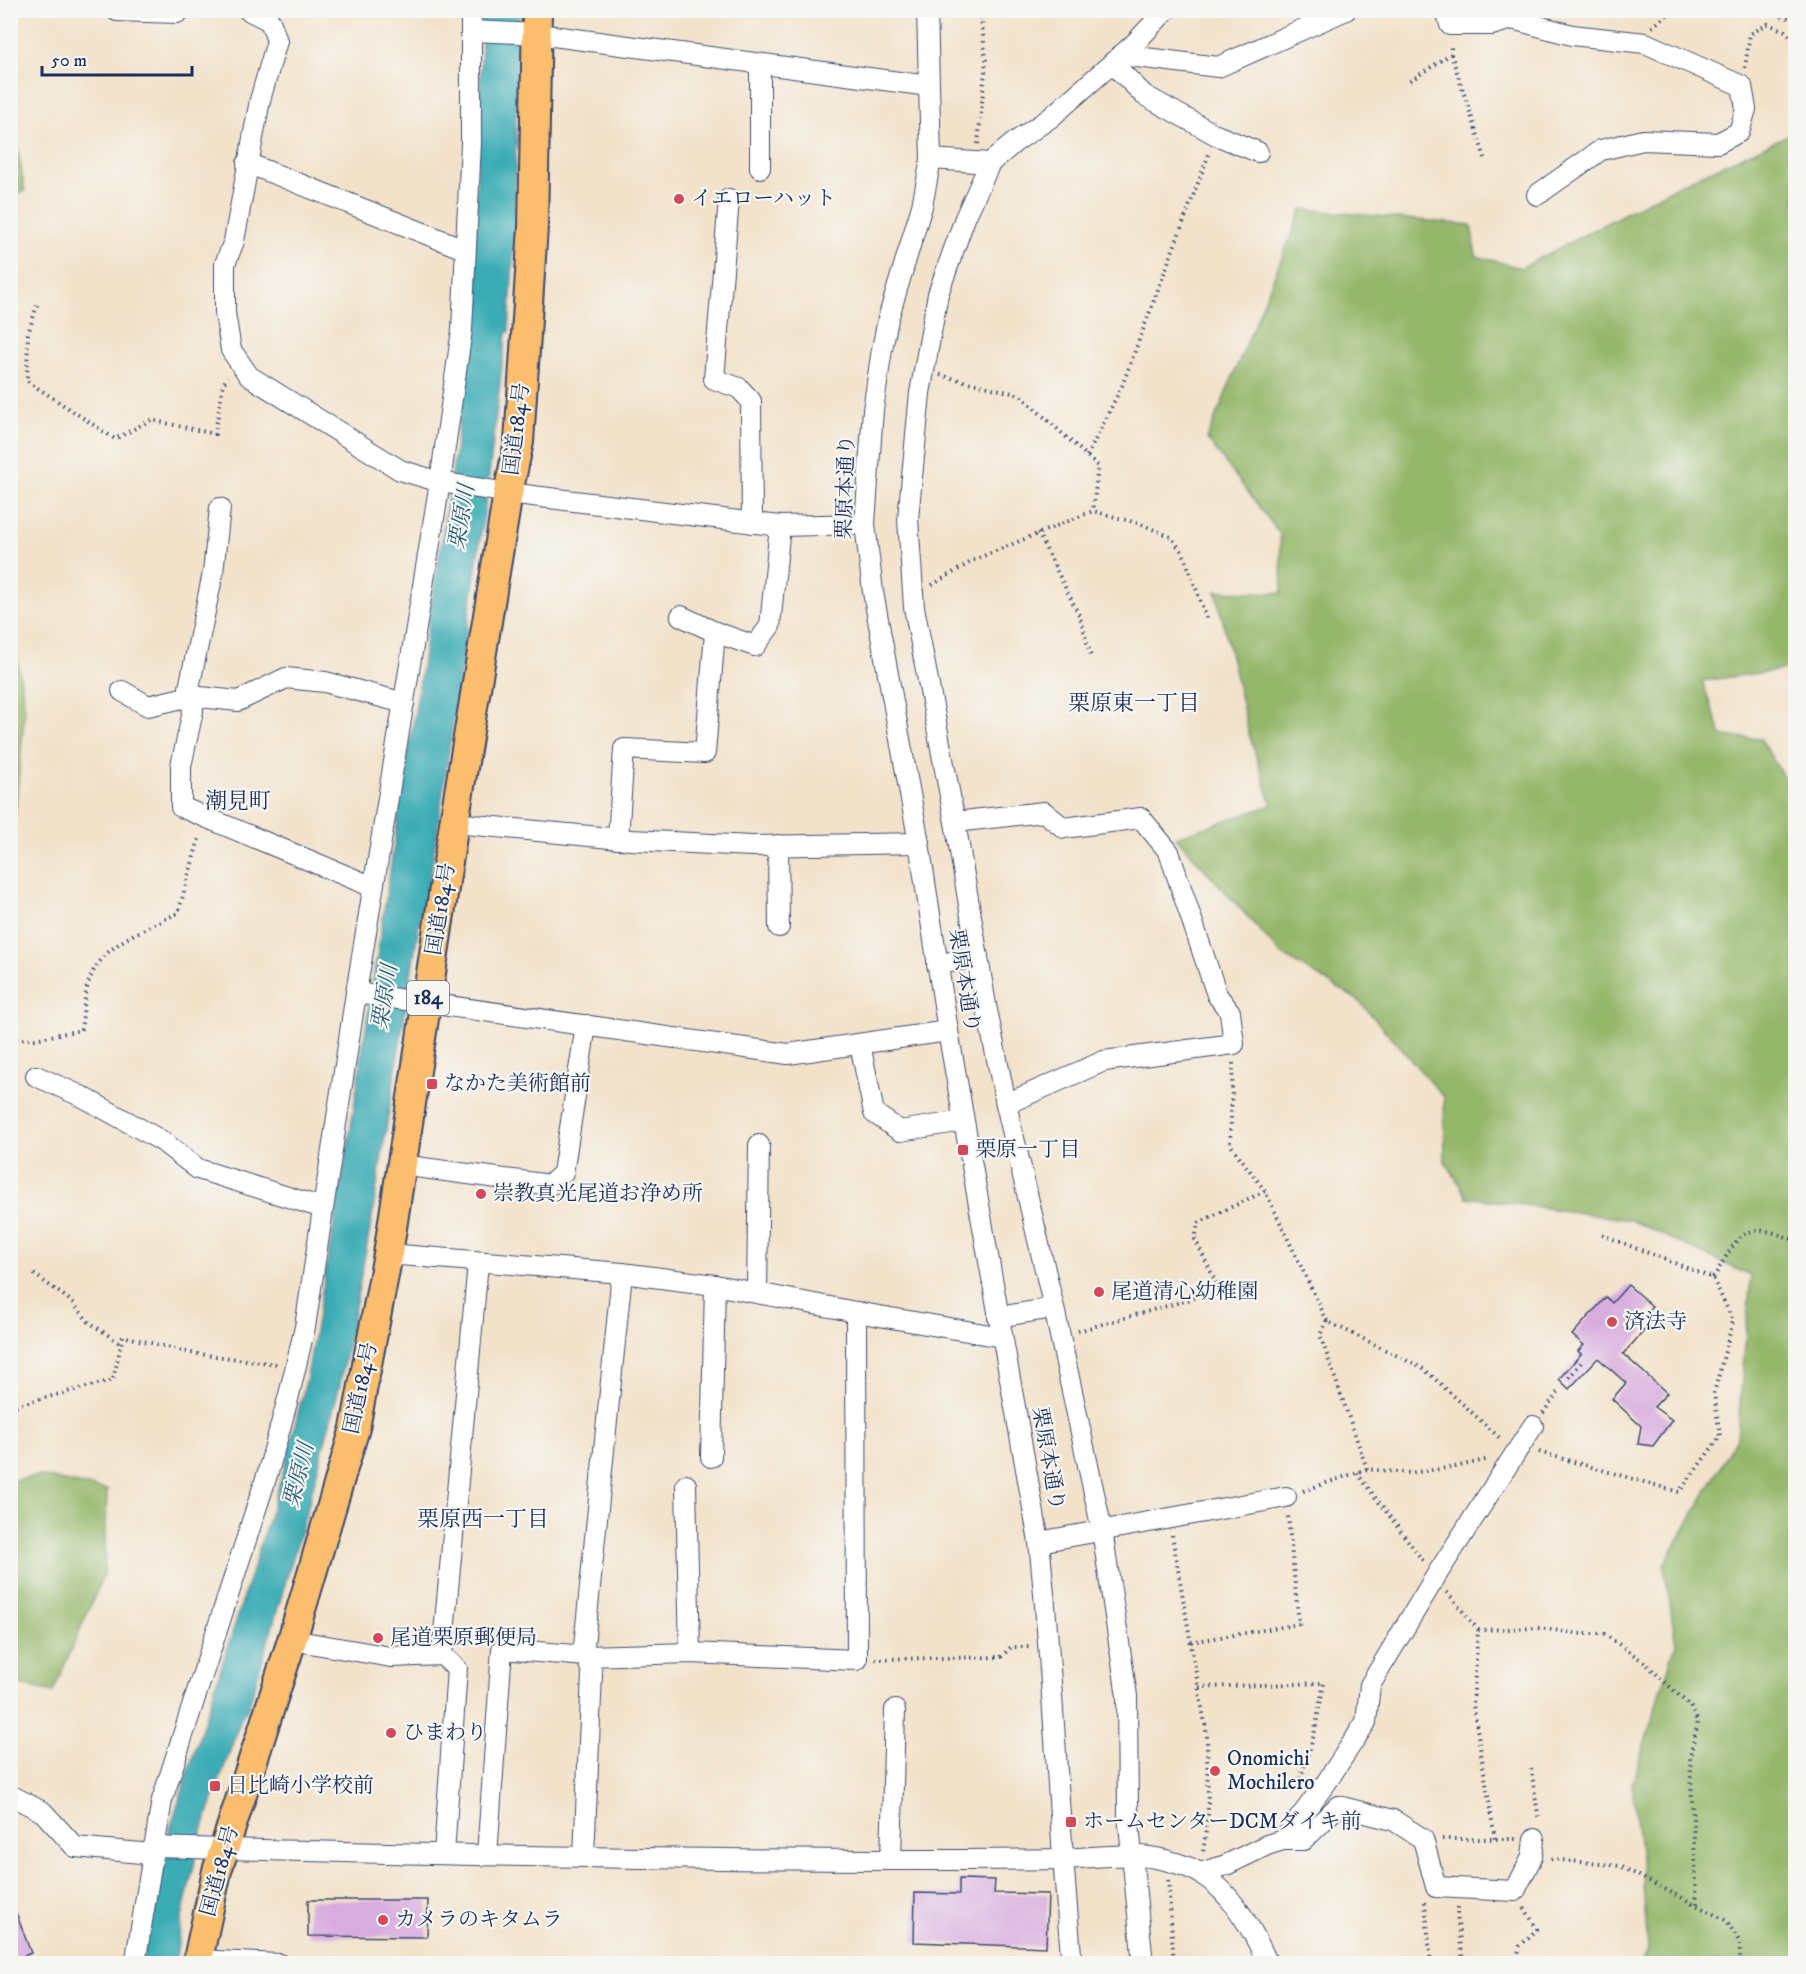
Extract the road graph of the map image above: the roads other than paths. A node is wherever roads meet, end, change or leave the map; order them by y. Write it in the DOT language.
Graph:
graph roads {
  1 [pos="182,10"];
  2 [pos="248,10"];
  3 [pos="471,10"];
  4 [pos="927,10"];
  5 [pos="1166,10"];
  6 [pos="1346,10"];
  7 [pos="117,11"];
  8 [pos="271,16"];
  9 [pos="1448,18"];
  10 [pos="531,26"];
  11 [pos="475,31"];
  12 [pos="1116,59"];
  13 [pos="760,64"];
  14 [pos="929,86"];
  15 [pos="1258,152"];
  16 [pos="931,159"];
  17 [pos="247,163"];
  18 [pos="983,163"];
  19 [pos="760,168"];
  20 [pos="1537,195"];
  21 [pos="729,199"];
  22 [pos="464,249"];
  23 [pos="446,483"];
  24 [pos="498,491"];
  25 [pos="220,508"];
  26 [pos="752,523"];
  27 [pos="865,524"];
  28 [pos="780,526"];
  29 [pos="681,616"];
  30 [pos="715,632"];
  31 [pos="123,691"];
  32 [pos="190,696"];
  33 [pos="404,703"];
  34 [pos="955,822"];
  35 [pos="454,823"];
  36 [pos="618,839"];
  37 [pos="919,843"];
  38 [pos="778,845"];
  39 [pos="373,887"];
  40 [pos="779,927"];
  41 [pos="978,956"];
  42 [pos="938,965"];
  43 [pos="363,994"];
  44 [pos="417,1001"];
  45 [pos="586,1025"];
  46 [pos="948,1031"];
  47 [pos="860,1044"];
  48 [pos="36,1076"];
  49 [pos="1006,1104"];
  50 [pos="963,1121"];
  51 [pos="759,1145"];
  52 [pos="401,1165"];
  53 [pos="323,1208"];
  54 [pos="388,1254"];
  55 [pos="478,1263"];
  56 [pos="622,1274"];
  57 [pos="715,1285"];
  58 [pos="757,1293"];
  59 [pos="1054,1308"];
  60 [pos="856,1312"];
  61 [pos="998,1317"];
  62 [pos="1002,1336"];
  63 [pos="1533,1426"];
  64 [pos="711,1457"];
  65 [pos="686,1485"];
  66 [pos="1286,1497"];
  67 [pos="1102,1530"];
  68 [pos="1039,1542"];
  69 [pos="292,1640"];
  70 [pos="690,1653"];
  71 [pos="442,1655"];
  72 [pos="586,1656"];
  73 [pos="895,1710"];
  74 [pos="10,1795"];
  75 [pos="1289,1832"];
  76 [pos="1533,1848"];
  77 [pos="156,1849"];
  78 [pos="214,1849"];
  79 [pos="444,1854"];
  80 [pos="487,1855"];
  81 [pos="1131,1855"];
  82 [pos="584,1857"];
  83 [pos="1062,1858"];
  84 [pos="891,1860"];
  85 [pos="1200,1873"];
  86 [pos="198,1962"];
  87 [pos="135,1964"];
  88 [pos="279,1964"];
  89 [pos="1072,1964"];
  90 [pos="1143,1964"];
  91 [pos="1268,1964"];
  1 -- 7 [label="street"];
  2 -- 8 [label="street"];
  3 -- 11 [label="street"];
  4 -- 14 [label="street, 栗原本通り"];
  5 -- 12 [label="street"];
  6 -- 12 [label="street"];
  8 -- 17 [label="street"];
  9 -- 20 [label="street"];
  10 -- 11 [label="street"];
  10 -- 13 [label="street"];
  10 -- 24 [label="highway, 国道184号 / 184"];
  11 -- 22 [label="street"];
  12 -- 15 [label="street"];
  12 -- 18 [label="street"];
  13 -- 14 [label="street"];
  13 -- 19 [label="street"];
  14 -- 16 [label="street, 栗原本通り"];
  16 -- 18 [label="street"];
  16 -- 27 [label="street, 栗原本通り"];
  17 -- 22 [label="street"];
  17 -- 23 [label="street"];
  18 -- 34 [label="street"];
  21 -- 26 [label="street"];
  22 -- 23 [label="street"];
  23 -- 24 [label="street"];
  23 -- 33 [label="street"];
  24 -- 26 [label="street"];
  24 -- 35 [label="highway, 国道184号 / 184"];
  25 -- 32 [label="street"];
  26 -- 28 [label="street"];
  27 -- 28 [label="street"];
  27 -- 37 [label="street, 栗原本通り"];
  28 -- 30 [label="street"];
  29 -- 30 [label="street"];
  30 -- 36 [label="street"];
  31 -- 32 [label="street"];
  32 -- 33 [label="street"];
  32 -- 39 [label="street"];
  33 -- 39 [label="street"];
  34 -- 41 [label="street"];
  34 -- 49 [label="street"];
  35 -- 36 [label="street"];
  35 -- 44 [label="highway, 国道184号 / 184"];
  36 -- 38 [label="street"];
  37 -- 38 [label="street"];
  37 -- 42 [label="street, 栗原本通り"];
  38 -- 40 [label="street"];
  39 -- 43 [label="street"];
  41 -- 42 [label="street"];
  41 -- 49 [label="street"];
  42 -- 46 [label="street, 栗原本通り"];
  43 -- 44 [label="street"];
  43 -- 53 [label="street"];
  44 -- 45 [label="street"];
  44 -- 52 [label="highway, 国道184号 / 184"];
  45 -- 47 [label="street"];
  45 -- 52 [label="street"];
  46 -- 47 [label="street"];
  46 -- 50 [label="street, 栗原本通り"];
  47 -- 50 [label="street"];
  48 -- 53 [label="street"];
  49 -- 59 [label="street"];
  50 -- 61 [label="street, 栗原本通り"];
  51 -- 58 [label="street"];
  52 -- 54 [label="highway, 国道184号 / 184"];
  53 -- 77 [label="street"];
  54 -- 55 [label="street"];
  54 -- 69 [label="highway, 国道184号 / 184"];
  55 -- 56 [label="street"];
  55 -- 71 [label="street"];
  56 -- 57 [label="street"];
  56 -- 72 [label="street"];
  57 -- 58 [label="street"];
  57 -- 64 [label="street"];
  58 -- 60 [label="street"];
  59 -- 61 [label="street"];
  59 -- 67 [label="street"];
  60 -- 62 [label="street"];
  60 -- 70 [label="street"];
  61 -- 62 [label="street, 栗原本通り"];
  62 -- 68 [label="street, 栗原本通り"];
  63 -- 75 [label="street"];
  65 -- 70 [label="street"];
  66 -- 67 [label="street"];
  67 -- 68 [label="street"];
  67 -- 81 [label="street"];
  68 -- 83 [label="street, 栗原本通り"];
  69 -- 71 [label="street"];
  69 -- 78 [label="highway, 国道184号 / 184"];
  70 -- 72 [label="street"];
  71 -- 79 [label="street"];
  72 -- 80 [label="street"];
  72 -- 82 [label="street"];
  73 -- 84 [label="street"];
  74 -- 77 [label="street"];
  75 -- 76 [label="street"];
  75 -- 85 [label="street"];
  77 -- 78 [label="street"];
  77 -- 87 [label="street"];
  78 -- 79 [label="street"];
  78 -- 86 [label="highway, 国道184号 / 184"];
  79 -- 80 [label="street"];
  80 -- 82 [label="street"];
  81 -- 83 [label="street"];
  81 -- 85 [label="street"];
  81 -- 90 [label="street"];
  82 -- 84 [label="street"];
  83 -- 84 [label="street"];
  83 -- 89 [label="street, 栗原本通り"];
  85 -- 91 [label="street"];
  86 -- 88 [label="street"];
}
